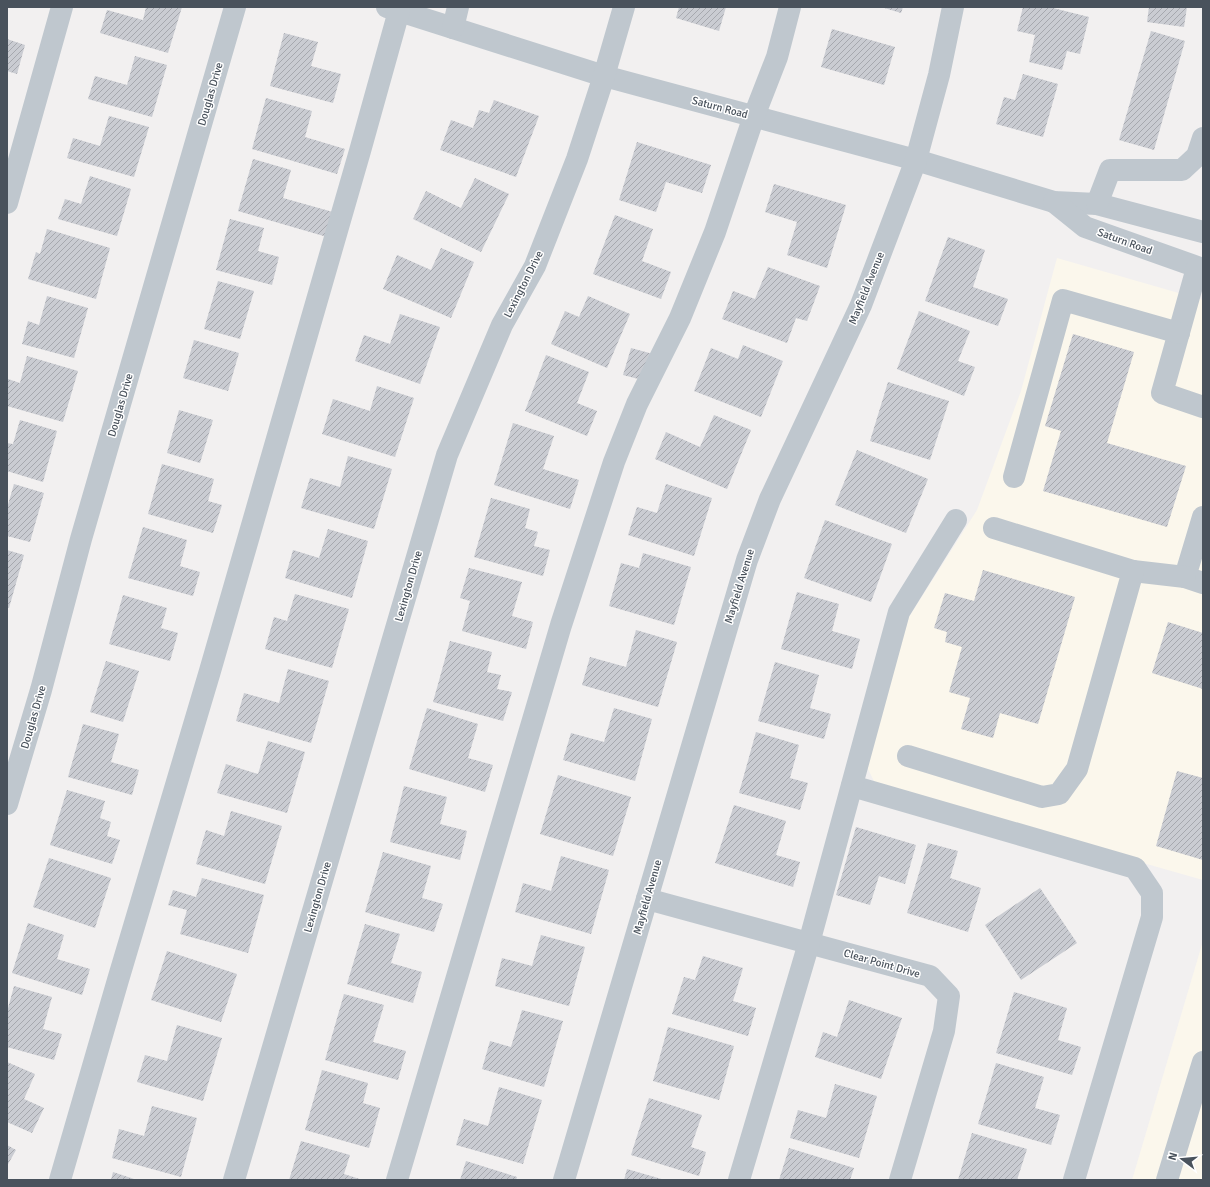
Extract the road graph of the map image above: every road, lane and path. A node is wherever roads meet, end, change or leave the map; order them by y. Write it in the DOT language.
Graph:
graph roads {
  1 [pos="62,7"];
  2 [pos="235,7"];
  3 [pos="458,7"];
  4 [pos="624,7"];
  5 [pos="790,7"];
  6 [pos="953,7"];
  7 [pos="393,9"];
  8 [pos="453,28"];
  9 [pos="604,76"];
  10 [pos="754,116"];
  11 [pos="1203,138"];
  12 [pos="916,160"];
  13 [pos="7,202"];
  14 [pos="1054,202"];
  15 [pos="1097,204"];
  16 [pos="1203,232"];
  17 [pos="1200,268"];
  18 [pos="1178,333"];
  19 [pos="1203,407"];
  20 [pos="1014,477"];
  21 [pos="1203,518"];
  22 [pos="956,520"];
  23 [pos="994,528"];
  24 [pos="1133,571"];
  25 [pos="1194,580"];
  26 [pos="908,756"];
  27 [pos="852,786"];
  28 [pos="7,804"];
  29 [pos="646,899"];
  30 [pos="809,943"];
  31 [pos="1201,1076"];
  32 [pos="60,1180"];
  33 [pos="234,1180"];
  34 [pos="398,1180"];
  35 [pos="564,1180"];
  36 [pos="739,1180"];
  37 [pos="900,1180"];
  38 [pos="1074,1180"];
  39 [pos="1167,1180"];
  1 -- 13 [label="street"];
  2 -- 28 [label="street, Douglas Drive"];
  3 -- 8 [label="street"];
  4 -- 9 [label="street, Lexington Drive"];
  5 -- 10 [label="street"];
  6 -- 12 [label="street, Mayfield Avenue"];
  7 -- 8 [label="street, Saturn Road"];
  7 -- 32 [label="street"];
  8 -- 9 [label="street, Saturn Road"];
  9 -- 10 [label="street, Saturn Road"];
  9 -- 33 [label="street, Lexington Drive"];
  10 -- 12 [label="street, Saturn Road"];
  10 -- 34 [label="street"];
  11 -- 15 [label="street"];
  12 -- 14 [label="street, Saturn Road"];
  12 -- 29 [label="street, Mayfield Avenue"];
  14 -- 15 [label="street, Saturn Road"];
  14 -- 17 [label="street, Saturn Road"];
  15 -- 16 [label="street, Saturn Road"];
  17 -- 18 [label="street"];
  18 -- 19 [label="street"];
  18 -- 20 [label="street"];
  21 -- 25 [label="street"];
  22 -- 27 [label="street"];
  23 -- 24 [label="street"];
  24 -- 25 [label="street"];
  24 -- 26 [label="street"];
  27 -- 30 [label="street"];
  27 -- 38 [label="street"];
  29 -- 30 [label="street, Clear Point Drive"];
  29 -- 35 [label="street, Mayfield Avenue"];
  30 -- 36 [label="street"];
  30 -- 37 [label="street, Clear Point Drive"];
  31 -- 39 [label="street"];
}
